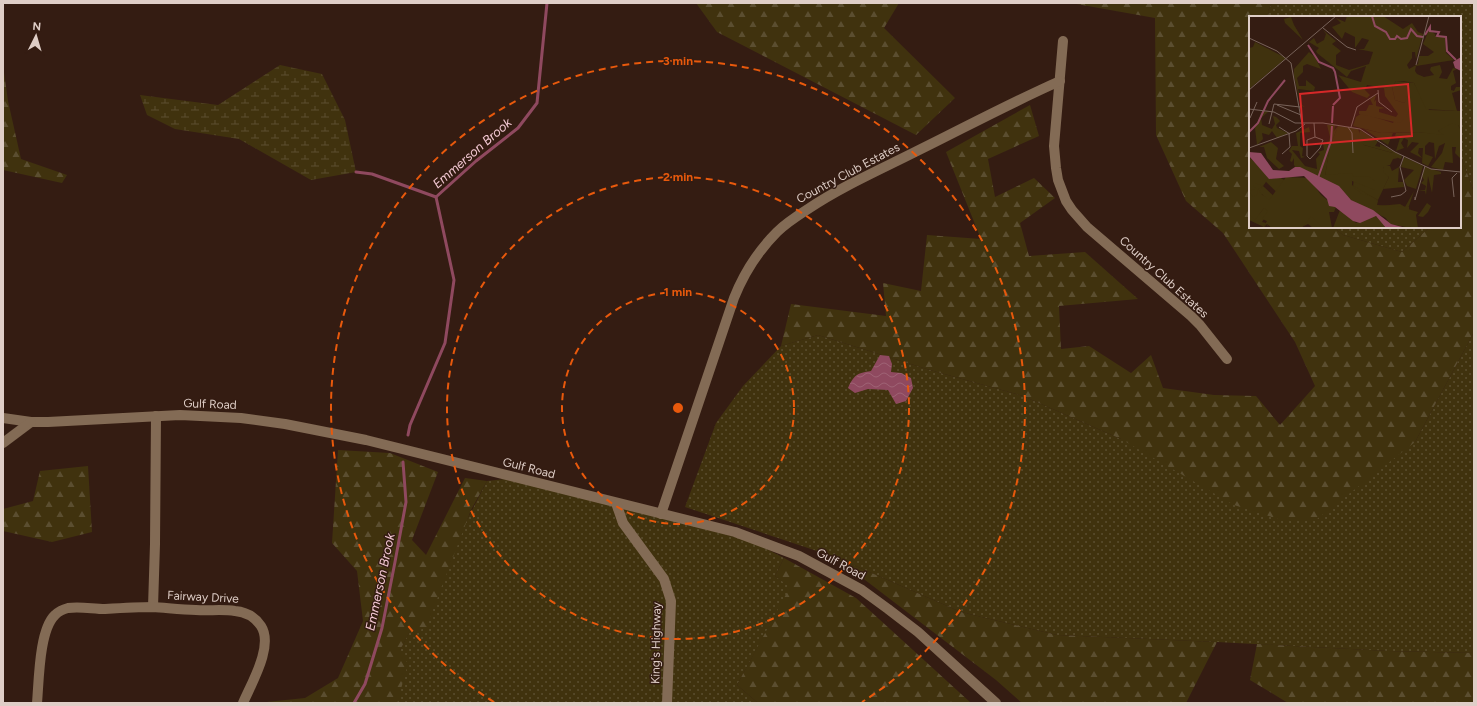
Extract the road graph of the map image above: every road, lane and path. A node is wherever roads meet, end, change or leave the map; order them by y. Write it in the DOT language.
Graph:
graph roads {
  1 [pos="1063,41"];
  2 [pos="1060,81"];
  3 [pos="1227,360"];
  4 [pos="156,416"];
  5 [pos="3,418"];
  6 [pos="31,422"];
  7 [pos="3,443"];
  8 [pos="616,503"];
  9 [pos="661,514"];
  10 [pos="153,607"];
  11 [pos="37,703"];
  12 [pos="243,703"];
  13 [pos="667,703"];
  14 [pos="996,703"];
  1 -- 2 [label="street, Country Club Estates"];
  2 -- 3 [label="street, Country Club Estates"];
  2 -- 9 [label="street, Country Club Estates"];
  4 -- 6 [label="street, Gulf Road"];
  4 -- 8 [label="street, Gulf Road"];
  4 -- 10 [label="street, Fairway Drive"];
  5 -- 6 [label="street, Gulf Road"];
  6 -- 7 [label="street"];
  8 -- 9 [label="street, Gulf Road"];
  8 -- 13 [label="street, King's Highway"];
  9 -- 14 [label="street, Gulf Road"];
  10 -- 11 [label="street, Fairway Drive"];
  10 -- 12 [label="street, Fairway Drive"];
}
